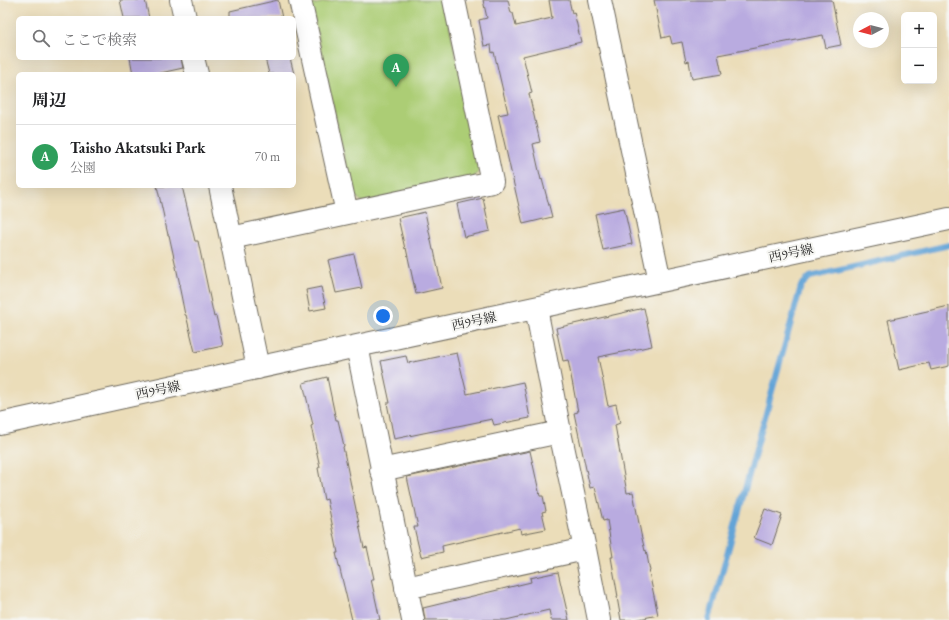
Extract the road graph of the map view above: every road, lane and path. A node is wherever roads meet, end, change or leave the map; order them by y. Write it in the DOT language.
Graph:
graph roads {
  1 [pos="181,0"];
  2 [pos="300,0"];
  3 [pos="454,0"];
  4 [pos="600,0"];
  5 [pos="185,16"];
  6 [pos="194,60"];
  7 [pos="196,72"];
  8 [pos="220,188"];
  9 [pos="347,213"];
  10 [pos="949,219"];
  11 [pos="231,238"];
  12 [pos="660,281"];
  13 [pos="536,308"];
  14 [pos="357,346"];
  15 [pos="258,368"];
  16 [pos="0,424"];
  17 [pos="560,432"];
  18 [pos="382,470"];
  19 [pos="585,549"];
  20 [pos="406,588"];
  21 [pos="413,620"];
  22 [pos="599,620"];
  1 -- 5 [label="street"];
  2 -- 9 [label="street"];
  3 -- 9 [label="street"];
  4 -- 12 [label="street"];
  6 -- 7 [label="street"];
  8 -- 11 [label="street"];
  9 -- 11 [label="street"];
  10 -- 12 [label="street, 西9号線"];
  11 -- 15 [label="street"];
  12 -- 13 [label="street, 西9号線"];
  13 -- 14 [label="street, 西9号線"];
  13 -- 17 [label="street"];
  14 -- 15 [label="street, 西9号線"];
  14 -- 18 [label="street"];
  15 -- 16 [label="street, 西9号線"];
  17 -- 18 [label="street"];
  17 -- 19 [label="street"];
  18 -- 20 [label="street"];
  19 -- 20 [label="street"];
  19 -- 22 [label="street"];
  20 -- 21 [label="street"];
}
